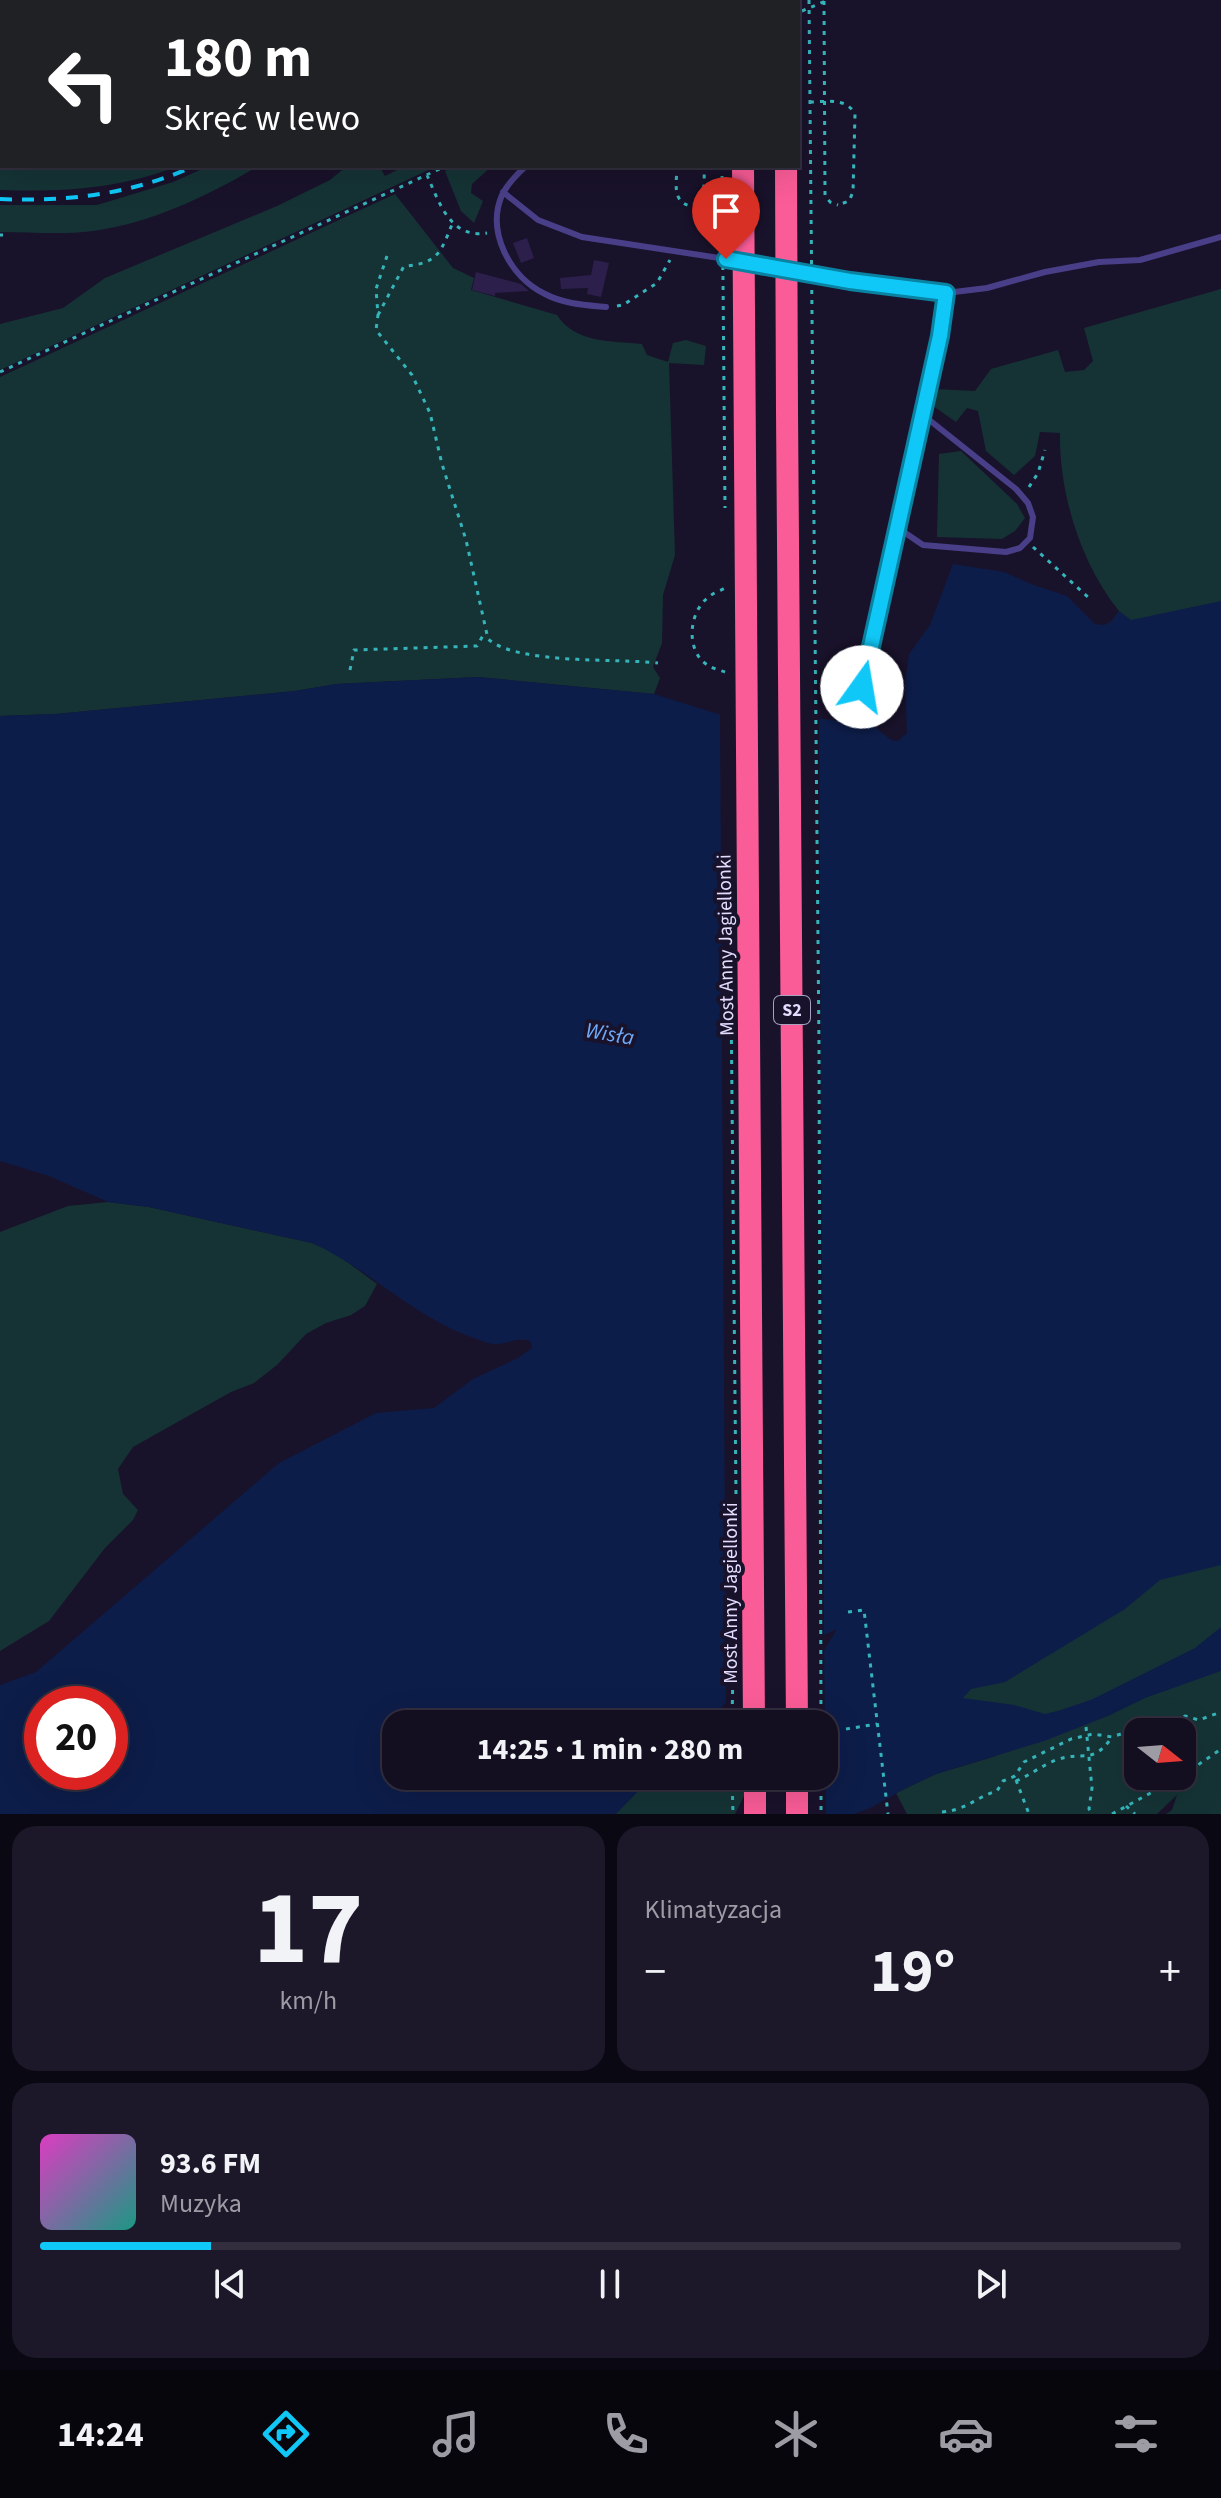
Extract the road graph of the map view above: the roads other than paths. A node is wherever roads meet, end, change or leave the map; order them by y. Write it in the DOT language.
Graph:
graph roads {
  1 [pos="524,168"];
  2 [pos="743,168"];
  3 [pos="786,168"];
  4 [pos="503,192"];
  5 [pos="1221,237"];
  6 [pos="946,293"];
  7 [pos="606,307"];
  8 [pos="923,415"];
  9 [pos="898,528"];
  10 [pos="862,687"];
  11 [pos="754,1710"];
  12 [pos="797,1710"];
  13 [pos="755,1790"];
  14 [pos="797,1790"];
  15 [pos="755,1814"];
  16 [pos="797,1814"];
  1 -- 4 [label="lane"];
  2 -- 11 [label="highway, Most Anny Jagiellonki / S2, bridge"];
  3 -- 12 [label="highway, S2, bridge"];
  4 -- 6 [label="lane"];
  4 -- 7 [label="lane"];
  5 -- 6 [label="lane"];
  6 -- 8 [label="lane"];
  8 -- 9 [label="lane"];
  8 -- 9 [label="lane"];
  9 -- 10 [label="lane"];
  13 -- 15 [label="highway"];
  14 -- 16 [label="highway"];
}
